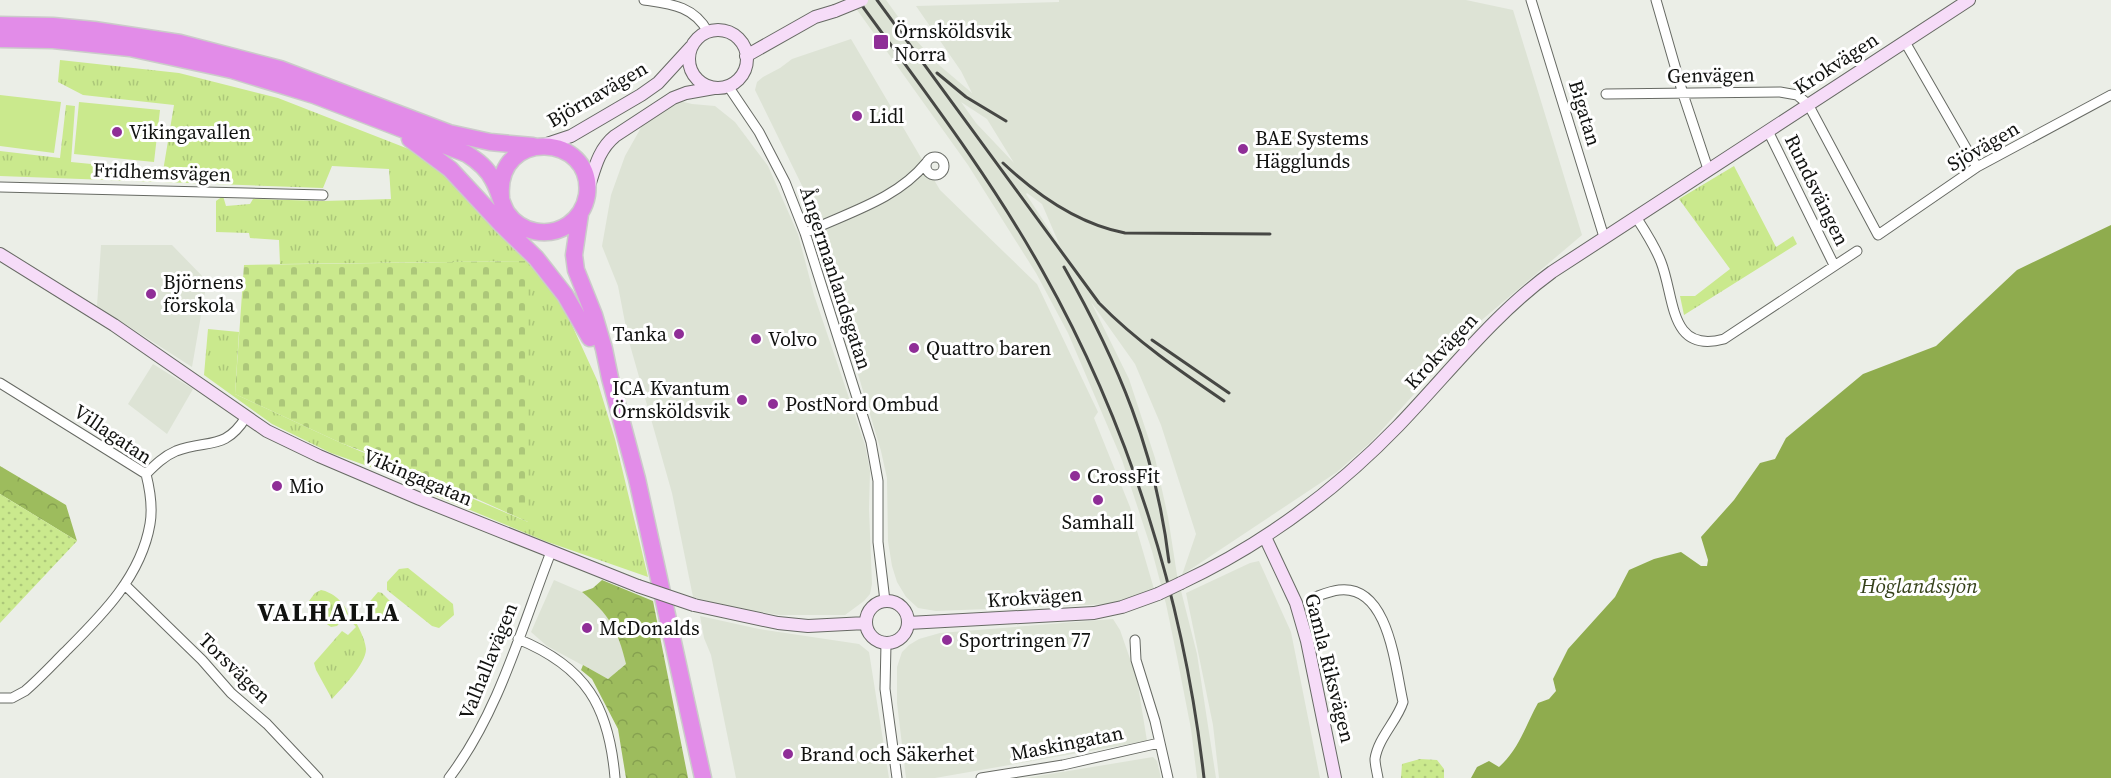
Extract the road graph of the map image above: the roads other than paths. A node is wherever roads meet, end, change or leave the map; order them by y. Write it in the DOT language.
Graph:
graph roads {
  1 [pos="644,0"];
  2 [pos="862,0"];
  3 [pos="1531,0"];
  4 [pos="1656,0"];
  5 [pos="1969,0"];
  6 [pos="0,25"];
  7 [pos="708,32"];
  8 [pos="0,39"];
  9 [pos="1905,42"];
  10 [pos="692,46"];
  11 [pos="746,56"];
  12 [pos="722,87"];
  13 [pos="1606,94"];
  14 [pos="1683,94"];
  15 [pos="2111,95"];
  16 [pos="1808,104"];
  17 [pos="389,125"];
  18 [pos="1768,131"];
  19 [pos="540,146"];
  20 [pos="1977,167"];
  21 [pos="925,168"];
  22 [pos="1708,169"];
  23 [pos="0,187"];
  24 [pos="587,190"];
  25 [pos="323,195"];
  26 [pos="501,197"];
  27 [pos="579,214"];
  28 [pos="1636,217"];
  29 [pos="526,229"];
  30 [pos="805,233"];
  31 [pos="1604,237"];
  32 [pos="1857,250"];
  33 [pos="0,254"];
  34 [pos="1834,265"];
  35 [pos="590,338"];
  36 [pos="609,378"];
  37 [pos="0,383"];
  38 [pos="246,417"];
  39 [pos="146,474"];
  40 [pos="1265,537"];
  41 [pos="551,552"];
  42 [pos="125,585"];
  43 [pos="1312,598"];
  44 [pos="885,601"];
  45 [pos="866,623"];
  46 [pos="909,623"];
  47 [pos="518,639"];
  48 [pos="1135,640"];
  49 [pos="886,644"];
  50 [pos="0,698"];
  51 [pos="1159,742"];
  52 [pos="318,778"];
  53 [pos="449,778"];
  54 [pos="615,778"];
  55 [pos="703,778"];
  56 [pos="897,778"];
  57 [pos="981,778"];
  58 [pos="1168,778"];
  59 [pos="1335,778"];
  60 [pos="1377,778"];
  1 -- 7 [label="street"];
  2 -- 11 [label="street, bridge"];
  3 -- 31 [label="street, Bigatan"];
  4 -- 14 [label="street"];
  5 -- 9 [label="street, Krokvägen"];
  6 -- 19 [label="highway"];
  7 -- 10 [label="street"];
  7 -- 11 [label="street"];
  8 -- 17 [label="highway"];
  9 -- 16 [label="street, Krokvägen"];
  9 -- 20 [label="street"];
  10 -- 12 [label="street"];
  10 -- 19 [label="street, Björnavägen"];
  11 -- 12 [label="street"];
  12 -- 24 [label="street"];
  12 -- 30 [label="street, Ångermanlandsgatan"];
  13 -- 14 [label="street, Genvägen"];
  14 -- 16 [label="street, Genvägen"];
  14 -- 22 [label="street"];
  15 -- 20 [label="street, Sjövägen"];
  16 -- 18 [label="street, Krokvägen"];
  16 -- 20 [label="street, Sjövägen"];
  17 -- 26 [label="highway"];
  17 -- 35 [label="highway"];
  18 -- 22 [label="street, Krokvägen"];
  18 -- 34 [label="street, Rundsvängen"];
  19 -- 24 [label="highway"];
  19 -- 26 [label="highway"];
  21 -- 30 [label="street"];
  22 -- 28 [label="street, Krokvägen"];
  23 -- 25 [label="street, Fridhemsvägen"];
  24 -- 27 [label="highway"];
  26 -- 29 [label="highway"];
  27 -- 29 [label="highway"];
  27 -- 36 [label="highway"];
  28 -- 31 [label="street, Krokvägen"];
  28 -- 34 [label="street, Rundsvängen"];
  29 -- 35 [label="highway"];
  30 -- 44 [label="street, Ångermanlandsgatan"];
  31 -- 40 [label="street, Krokvägen"];
  32 -- 34 [label="street, Rundsvängen"];
  33 -- 38 [label="street, Vikingagatan"];
  35 -- 36 [label="highway"];
  36 -- 55 [label="highway"];
  37 -- 39 [label="street, Villagatan"];
  38 -- 39 [label="street"];
  38 -- 41 [label="street, Vikingagatan"];
  39 -- 42 [label="street, Villagatan"];
  40 -- 46 [label="street, Krokvägen, bridge"];
  40 -- 59 [label="street, Gamla Riksvägen"];
  41 -- 45 [label="street, Vikingagatan, bridge"];
  41 -- 47 [label="street, Valhallavägen"];
  42 -- 50 [label="street, Villagatan"];
  42 -- 52 [label="street, Torsvägen"];
  43 -- 60 [label="street"];
  44 -- 45 [label="street"];
  44 -- 46 [label="street"];
  45 -- 49 [label="street"];
  46 -- 49 [label="street"];
  47 -- 53 [label="street, Valhallavägen"];
  47 -- 54 [label="street"];
  48 -- 51 [label="street"];
  49 -- 56 [label="street"];
  51 -- 57 [label="street, Maskingatan"];
  51 -- 58 [label="street"];
}
